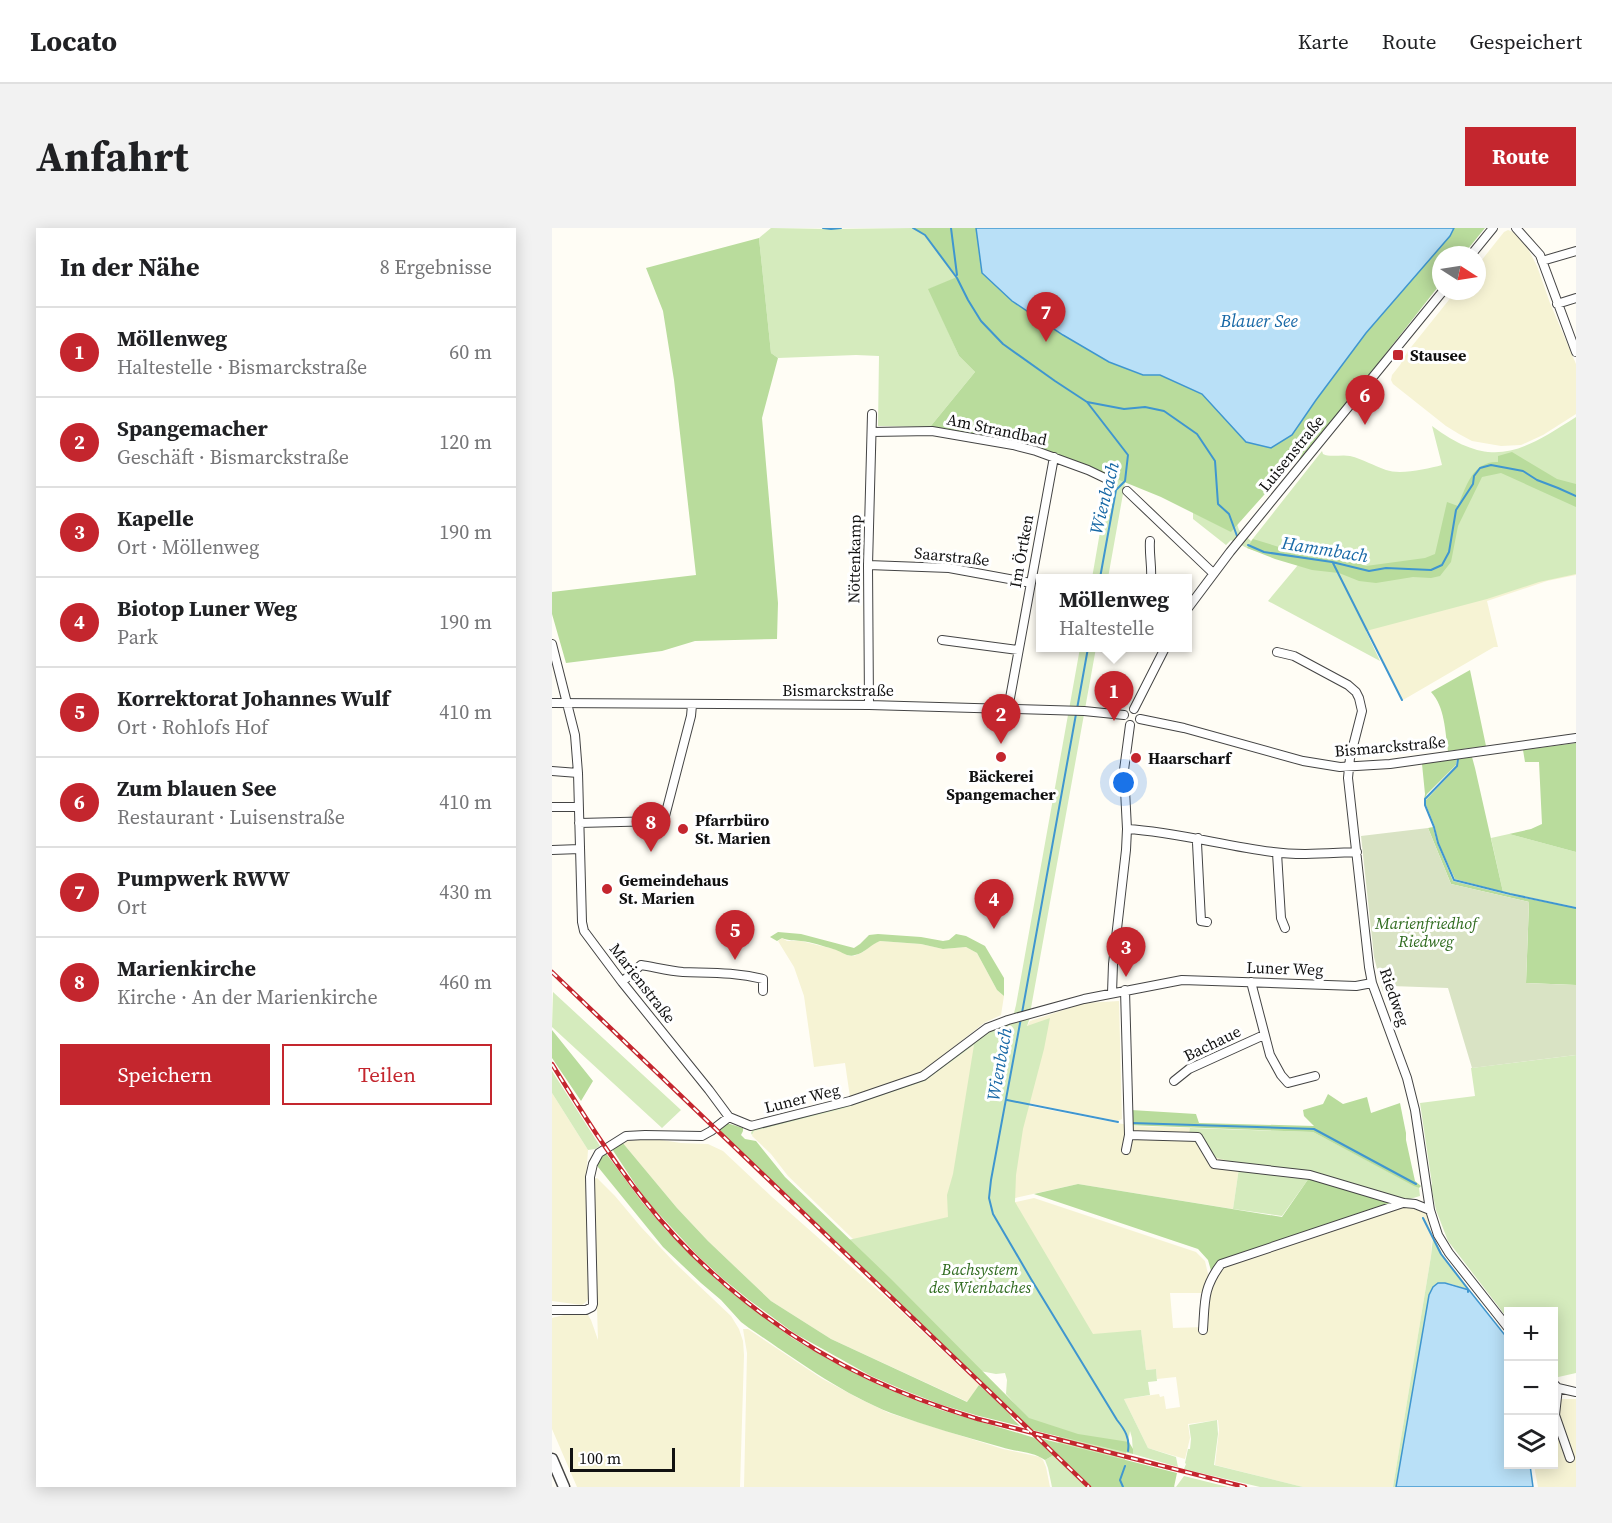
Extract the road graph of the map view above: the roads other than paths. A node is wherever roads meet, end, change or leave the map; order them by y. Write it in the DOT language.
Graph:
graph roads {
  1 [pos="1493,228"];
  2 [pos="1516,228"];
  3 [pos="1479,246"];
  4 [pos="1576,251"];
  5 [pos="1542,261"];
  6 [pos="1576,298"];
  7 [pos="1436,300"];
  8 [pos="1557,304"];
  9 [pos="1576,351"];
  10 [pos="872,414"];
  11 [pos="872,432"];
  12 [pos="1054,458"];
  13 [pos="1110,481"];
  14 [pos="1127,491"];
  15 [pos="1150,541"];
  16 [pos="868,565"];
  17 [pos="1214,573"];
  18 [pos="1151,574"];
  19 [pos="1031,583"];
  20 [pos="1192,603"];
  21 [pos="942,639"];
  22 [pos="552,645"];
  23 [pos="1018,650"];
  24 [pos="1160,652"];
  25 [pos="1277,652"];
  26 [pos="552,703"];
  27 [pos="567,704"];
  28 [pos="692,705"];
  29 [pos="869,705"];
  30 [pos="1008,709"];
  31 [pos="1134,709"];
  32 [pos="1124,715"];
  33 [pos="1140,719"];
  34 [pos="1130,725"];
  35 [pos="1576,738"];
  36 [pos="1348,767"];
  37 [pos="552,771"];
  38 [pos="578,773"];
  39 [pos="552,807"];
  40 [pos="579,807"];
  41 [pos="579,823"];
  42 [pos="1127,829"];
  43 [pos="1198,838"];
  44 [pos="580,849"];
  45 [pos="552,850"];
  46 [pos="1356,852"];
  47 [pos="1277,853"];
  48 [pos="1207,922"];
  49 [pos="1285,928"];
  50 [pos="622,982"];
  51 [pos="1251,982"];
  52 [pos="1372,983"];
  53 [pos="1125,990"];
  54 [pos="763,992"];
  55 [pos="1112,993"];
  56 [pos="1264,1035"];
  57 [pos="1315,1076"];
  58 [pos="1174,1081"];
  59 [pos="729,1117"];
  60 [pos="1129,1135"];
  61 [pos="1125,1150"];
  62 [pos="1428,1198"];
  63 [pos="1404,1203"];
  64 [pos="1415,1204"];
  65 [pos="1430,1210"];
  66 [pos="552,1310"];
  67 [pos="1504,1323"];
  68 [pos="1203,1330"];
  69 [pos="1558,1387"];
  70 [pos="1576,1392"];
  71 [pos="1558,1426"];
  72 [pos="1570,1458"];
  73 [pos="552,1459"];
  74 [pos="564,1487"];
  1 -- 3 [label="street"];
  2 -- 5 [label="street"];
  4 -- 5 [label="street"];
  5 -- 8 [label="street"];
  6 -- 8 [label="street"];
  7 -- 17 [label="street, Luisenstraße"];
  8 -- 9 [label="street"];
  10 -- 11 [label="street, Nöttenkamp"];
  11 -- 12 [label="street, Am Strandbad"];
  11 -- 16 [label="street, Nöttenkamp"];
  12 -- 13 [label="street, Am Strandbad"];
  12 -- 19 [label="street, Im Örtken"];
  14 -- 17 [label="street"];
  15 -- 18 [label="street"];
  16 -- 19 [label="street, Saarstraße"];
  16 -- 29 [label="street, Nöttenkamp"];
  17 -- 20 [label="street, Luisenstraße"];
  19 -- 23 [label="street, Im Örtken"];
  21 -- 23 [label="street"];
  22 -- 27 [label="street, Marienstraße"];
  23 -- 30 [label="street, Im Örtken"];
  24 -- 31 [label="street"];
  25 -- 36 [label="street, Riedweg"];
  26 -- 27 [label="street, Bismarckstraße"];
  27 -- 28 [label="street, Bismarckstraße"];
  27 -- 38 [label="street, Marienstraße"];
  28 -- 29 [label="street, Bismarckstraße"];
  28 -- 41 [label="street"];
  29 -- 30 [label="street, Bismarckstraße"];
  30 -- 32 [label="street, Bismarckstraße"];
  31 -- 32 [label="street"];
  31 -- 33 [label="street"];
  32 -- 34 [label="street"];
  33 -- 34 [label="street"];
  33 -- 36 [label="street, Bismarckstraße"];
  34 -- 42 [label="street"];
  35 -- 36 [label="street, Bismarckstraße"];
  36 -- 46 [label="street, Riedweg"];
  37 -- 38 [label="street"];
  38 -- 40 [label="street, Marienstraße"];
  39 -- 40 [label="street"];
  40 -- 41 [label="street, Marienstraße"];
  41 -- 44 [label="street, Marienstraße"];
  42 -- 43 [label="street"];
  42 -- 55 [label="street"];
  43 -- 47 [label="street"];
  43 -- 48 [label="street"];
  44 -- 45 [label="street"];
  44 -- 50 [label="street, Marienstraße"];
  46 -- 47 [label="street"];
  46 -- 52 [label="street, Riedweg"];
  47 -- 49 [label="street"];
  50 -- 54 [label="street"];
  50 -- 59 [label="street, Marienstraße"];
  51 -- 52 [label="street, Luner Weg"];
  51 -- 53 [label="street, Luner Weg"];
  51 -- 56 [label="street"];
  52 -- 62 [label="street, Riedweg"];
  53 -- 55 [label="street, Luner Weg"];
  53 -- 60 [label="street"];
  55 -- 59 [label="street, Luner Weg"];
  56 -- 57 [label="street"];
  56 -- 58 [label="street, Bachaue"];
  59 -- 66 [label="street"];
  60 -- 61 [label="street"];
  60 -- 63 [label="street"];
  62 -- 64 [label="street"];
  62 -- 65 [label="street, Riedweg"];
  63 -- 64 [label="street"];
  63 -- 68 [label="street"];
  64 -- 65 [label="street"];
  65 -- 67 [label="street, Riedweg"];
  69 -- 70 [label="street"];
  71 -- 72 [label="street"];
  73 -- 74 [label="street"];
}
